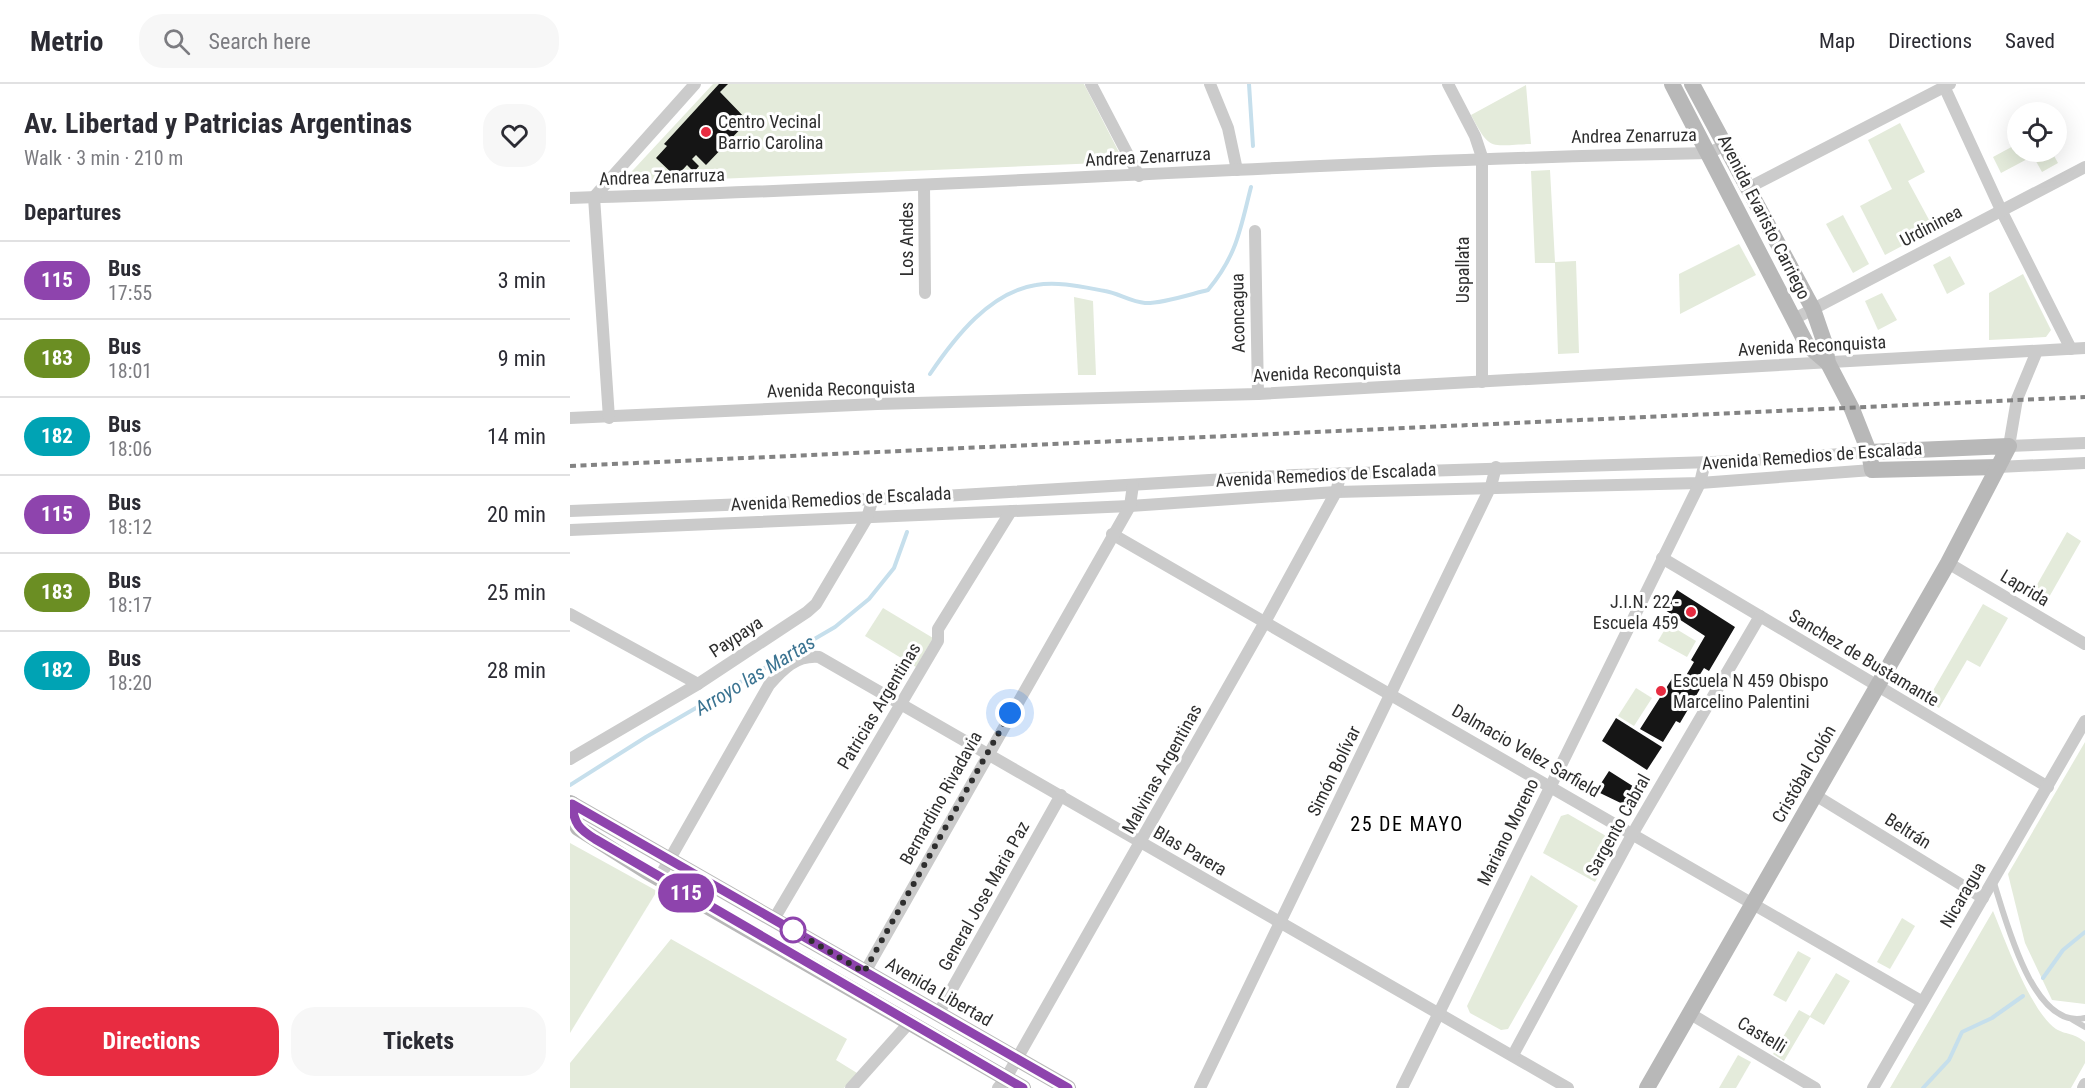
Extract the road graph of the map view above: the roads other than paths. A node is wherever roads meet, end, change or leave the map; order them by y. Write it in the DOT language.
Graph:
graph roads {
  1 [pos="695,84"];
  2 [pos="1090,84"];
  3 [pos="1210,84"];
  4 [pos="1448,84"];
  5 [pos="1672,84"];
  6 [pos="1692,84"];
  7 [pos="1946,85"];
  8 [pos="1725,145"];
  9 [pos="1709,153"];
  10 [pos="1482,158"];
  11 [pos="2085,167"];
  12 [pos="1237,170"];
  13 [pos="1139,176"];
  14 [pos="924,185"];
  15 [pos="1748,188"];
  16 [pos="594,197"];
  17 [pos="570,198"];
  18 [pos="2001,210"];
  19 [pos="1255,231"];
  20 [pos="925,293"];
  21 [pos="1812,309"];
  22 [pos="1794,319"];
  23 [pos="2085,348"];
  24 [pos="2071,349"];
  25 [pos="2037,351"];
  26 [pos="1828,363"];
  27 [pos="1482,382"];
  28 [pos="1258,394"];
  29 [pos="570,418"];
  30 [pos="609,418"];
  31 [pos="2085,443"];
  32 [pos="2009,446"];
  33 [pos="1869,452"];
  34 [pos="1705,462"];
  35 [pos="2085,463"];
  36 [pos="1998,466"];
  37 [pos="1496,467"];
  38 [pos="1872,470"];
  39 [pos="1341,473"];
  40 [pos="1700,483"];
  41 [pos="1133,485"];
  42 [pos="1491,486"];
  43 [pos="1336,492"];
  44 [pos="875,498"];
  45 [pos="1130,506"];
  46 [pos="570,511"];
  47 [pos="1011,511"];
  48 [pos="873,517"];
  49 [pos="570,530"];
  50 [pos="1112,534"];
  51 [pos="1662,558"];
  52 [pos="1947,562"];
  53 [pos="570,614"];
  54 [pos="1760,616"];
  55 [pos="1265,622"];
  56 [pos="2085,644"];
  57 [pos="698,684"];
  58 [pos="1876,687"];
  59 [pos="1392,693"];
  60 [pos="900,706"];
  61 [pos="2085,721"];
  62 [pos="987,753"];
  63 [pos="570,759"];
  64 [pos="1550,787"];
  65 [pos="2048,787"];
  66 [pos="1061,795"];
  67 [pos="1815,795"];
  68 [pos="571,804"];
  69 [pos="1632,833"];
  70 [pos="1141,843"];
  71 [pos="671,862"];
  72 [pos="659,878"];
  73 [pos="1992,879"];
  74 [pos="1983,898"];
  75 [pos="1752,902"];
  76 [pos="774,919"];
  77 [pos="1280,924"];
  78 [pos="864,972"];
  79 [pos="1921,1001"];
  80 [pos="1689,1013"];
  81 [pos="938,1014"];
  82 [pos="1440,1014"];
  83 [pos="2085,1018"];
  84 [pos="2073,1020"];
  85 [pos="910,1022"];
  86 [pos="2085,1027"];
  87 [pos="1513,1055"];
  88 [pos="1017,1059"];
  89 [pos="1002,1083"];
  90 [pos="851,1088"];
  91 [pos="1023,1088"];
  92 [pos="1068,1088"];
  93 [pos="1200,1088"];
  94 [pos="1402,1088"];
  95 [pos="1568,1088"];
  96 [pos="1647,1088"];
  97 [pos="1815,1088"];
  98 [pos="1873,1088"];
  1 -- 16 [label="street"];
  2 -- 13 [label="street"];
  3 -- 12 [label="street"];
  4 -- 10 [label="street, Uspallata"];
  5 -- 9 [label="street, Avenida Evaristo Carriego"];
  6 -- 8 [label="street, Avenida Evaristo Carriego"];
  7 -- 15 [label="street"];
  7 -- 18 [label="street"];
  8 -- 9 [label="street, Andrea Zenarruza"];
  8 -- 15 [label="street, Avenida Evaristo Carriego"];
  9 -- 10 [label="street, Andrea Zenarruza"];
  9 -- 22 [label="street, Avenida Evaristo Carriego"];
  10 -- 12 [label="street, Andrea Zenarruza"];
  10 -- 27 [label="street, Uspallata"];
  11 -- 18 [label="street, Urdininea"];
  12 -- 13 [label="street, Andrea Zenarruza"];
  13 -- 14 [label="street, Andrea Zenarruza"];
  14 -- 16 [label="street, Andrea Zenarruza"];
  14 -- 20 [label="street, Los Andes"];
  15 -- 21 [label="street, Avenida Evaristo Carriego"];
  16 -- 17 [label="street, Andrea Zenarruza"];
  16 -- 30 [label="street"];
  18 -- 21 [label="street, Urdininea"];
  18 -- 24 [label="street"];
  19 -- 28 [label="street, Aconcagua"];
  21 -- 22 [label="street, Urdininea"];
  21 -- 26 [label="street, Avenida Evaristo Carriego"];
  22 -- 26 [label="street, Avenida Evaristo Carriego"];
  23 -- 24 [label="street, Avenida Reconquista"];
  24 -- 25 [label="street, Avenida Reconquista"];
  25 -- 26 [label="street, Avenida Reconquista"];
  25 -- 32 [label="street"];
  26 -- 27 [label="street, Avenida Reconquista"];
  26 -- 33 [label="street, Avenida Evaristo Carriego"];
  27 -- 28 [label="street, Avenida Reconquista"];
  28 -- 30 [label="street, Avenida Reconquista"];
  29 -- 30 [label="street, Avenida Reconquista"];
  31 -- 32 [label="street, Avenida Remedios de Escalada"];
  32 -- 33 [label="street, Avenida Remedios de Escalada"];
  32 -- 36 [label="street, Cristóbal Colón"];
  33 -- 34 [label="street, Avenida Remedios de Escalada"];
  33 -- 38 [label="street, Avenida Evaristo Carriego"];
  34 -- 37 [label="street, Avenida Remedios de Escalada"];
  34 -- 40 [label="street, Mariano Moreno"];
  35 -- 36 [label="street, Avenida Remedios de Escalada"];
  36 -- 38 [label="street, Avenida Remedios de Escalada"];
  36 -- 52 [label="street, Cristóbal Colón"];
  37 -- 39 [label="street, Avenida Remedios de Escalada"];
  37 -- 42 [label="street, Simón Bolívar"];
  38 -- 40 [label="street, Avenida Remedios de Escalada"];
  39 -- 41 [label="street, Avenida Remedios de Escalada"];
  39 -- 43 [label="street, Malvinas Argentinas"];
  40 -- 42 [label="street, Avenida Remedios de Escalada"];
  40 -- 51 [label="street, Mariano Moreno"];
  41 -- 44 [label="street, Avenida Remedios de Escalada"];
  41 -- 45 [label="street, Bernardino Rivadavia"];
  42 -- 43 [label="street, Avenida Remedios de Escalada"];
  42 -- 59 [label="street, Simón Bolívar"];
  43 -- 45 [label="street, Avenida Remedios de Escalada"];
  43 -- 55 [label="street, Malvinas Argentinas"];
  44 -- 46 [label="street, Avenida Remedios de Escalada"];
  44 -- 48 [label="street, Paypaya"];
  45 -- 47 [label="street, Avenida Remedios de Escalada"];
  45 -- 50 [label="street, Bernardino Rivadavia"];
  47 -- 48 [label="street, Avenida Remedios de Escalada"];
  47 -- 60 [label="street, Patricias Argentinas"];
  48 -- 49 [label="street, Avenida Remedios de Escalada"];
  48 -- 57 [label="street, Paypaya"];
  50 -- 55 [label="street, Dalmacio Velez Sarfield"];
  50 -- 62 [label="street, Bernardino Rivadavia"];
  51 -- 54 [label="street, Sanchez de Bustamante"];
  51 -- 64 [label="street, Mariano Moreno"];
  52 -- 56 [label="street, Laprida"];
  52 -- 58 [label="street, Cristóbal Colón"];
  53 -- 57 [label="street"];
  54 -- 58 [label="street, Sanchez de Bustamante"];
  54 -- 69 [label="street, Sargento Cabral"];
  55 -- 59 [label="street, Dalmacio Velez Sarfield"];
  55 -- 70 [label="street, Malvinas Argentinas"];
  57 -- 63 [label="street, Paypaya"];
  58 -- 65 [label="street, Sanchez de Bustamante"];
  58 -- 67 [label="street, Cristóbal Colón"];
  59 -- 64 [label="street, Dalmacio Velez Sarfield"];
  59 -- 77 [label="street, Simón Bolívar"];
  60 -- 62 [label="street, Blas Parera"];
  60 -- 71 [label="street, Blas Parera"];
  60 -- 76 [label="street, Patricias Argentinas"];
  61 -- 65 [label="street, Nicaragua"];
  62 -- 66 [label="street, Blas Parera"];
  62 -- 78 [label="street, Bernardino Rivadavia"];
  64 -- 69 [label="street, Dalmacio Velez Sarfield"];
  64 -- 82 [label="street, Mariano Moreno"];
  65 -- 73 [label="street, Nicaragua"];
  66 -- 70 [label="street, Blas Parera"];
  66 -- 81 [label="street, General Jose Maria Paz"];
  67 -- 74 [label="street, Beltrán"];
  67 -- 75 [label="street, Cristóbal Colón"];
  68 -- 71 [label="street, Avenida Libertad"];
  68 -- 72 [label="street, Avenida Libertad"];
  69 -- 75 [label="street, Dalmacio Velez Sarfield"];
  69 -- 87 [label="street, Sargento Cabral"];
  70 -- 77 [label="street, Blas Parera"];
  70 -- 88 [label="street, Malvinas Argentinas"];
  71 -- 72 [label="street"];
  71 -- 76 [label="street, Avenida Libertad"];
  72 -- 85 [label="street, Avenida Libertad"];
  73 -- 74 [label="street, Nicaragua"];
  73 -- 84 [label="lane"];
  74 -- 79 [label="street, Nicaragua"];
  75 -- 79 [label="street, Dalmacio Velez Sarfield"];
  75 -- 80 [label="street, Cristóbal Colón"];
  76 -- 78 [label="street, Avenida Libertad"];
  77 -- 82 [label="street, Blas Parera"];
  77 -- 93 [label="street, Simón Bolívar"];
  78 -- 81 [label="street, Avenida Libertad"];
  79 -- 98 [label="street, Nicaragua"];
  80 -- 96 [label="street, Cristóbal Colón"];
  80 -- 97 [label="street, Castelli"];
  81 -- 88 [label="street, Avenida Libertad"];
  82 -- 87 [label="street, Blas Parera"];
  82 -- 94 [label="street, Mariano Moreno"];
  83 -- 84 [label="lane"];
  84 -- 86 [label="lane"];
  85 -- 89 [label="street, Avenida Libertad"];
  85 -- 90 [label="street"];
  87 -- 95 [label="street, Blas Parera"];
  88 -- 89 [label="street, Malvinas Argentinas"];
  88 -- 92 [label="street, Avenida Libertad"];
  89 -- 91 [label="street, Avenida Libertad"];
}
